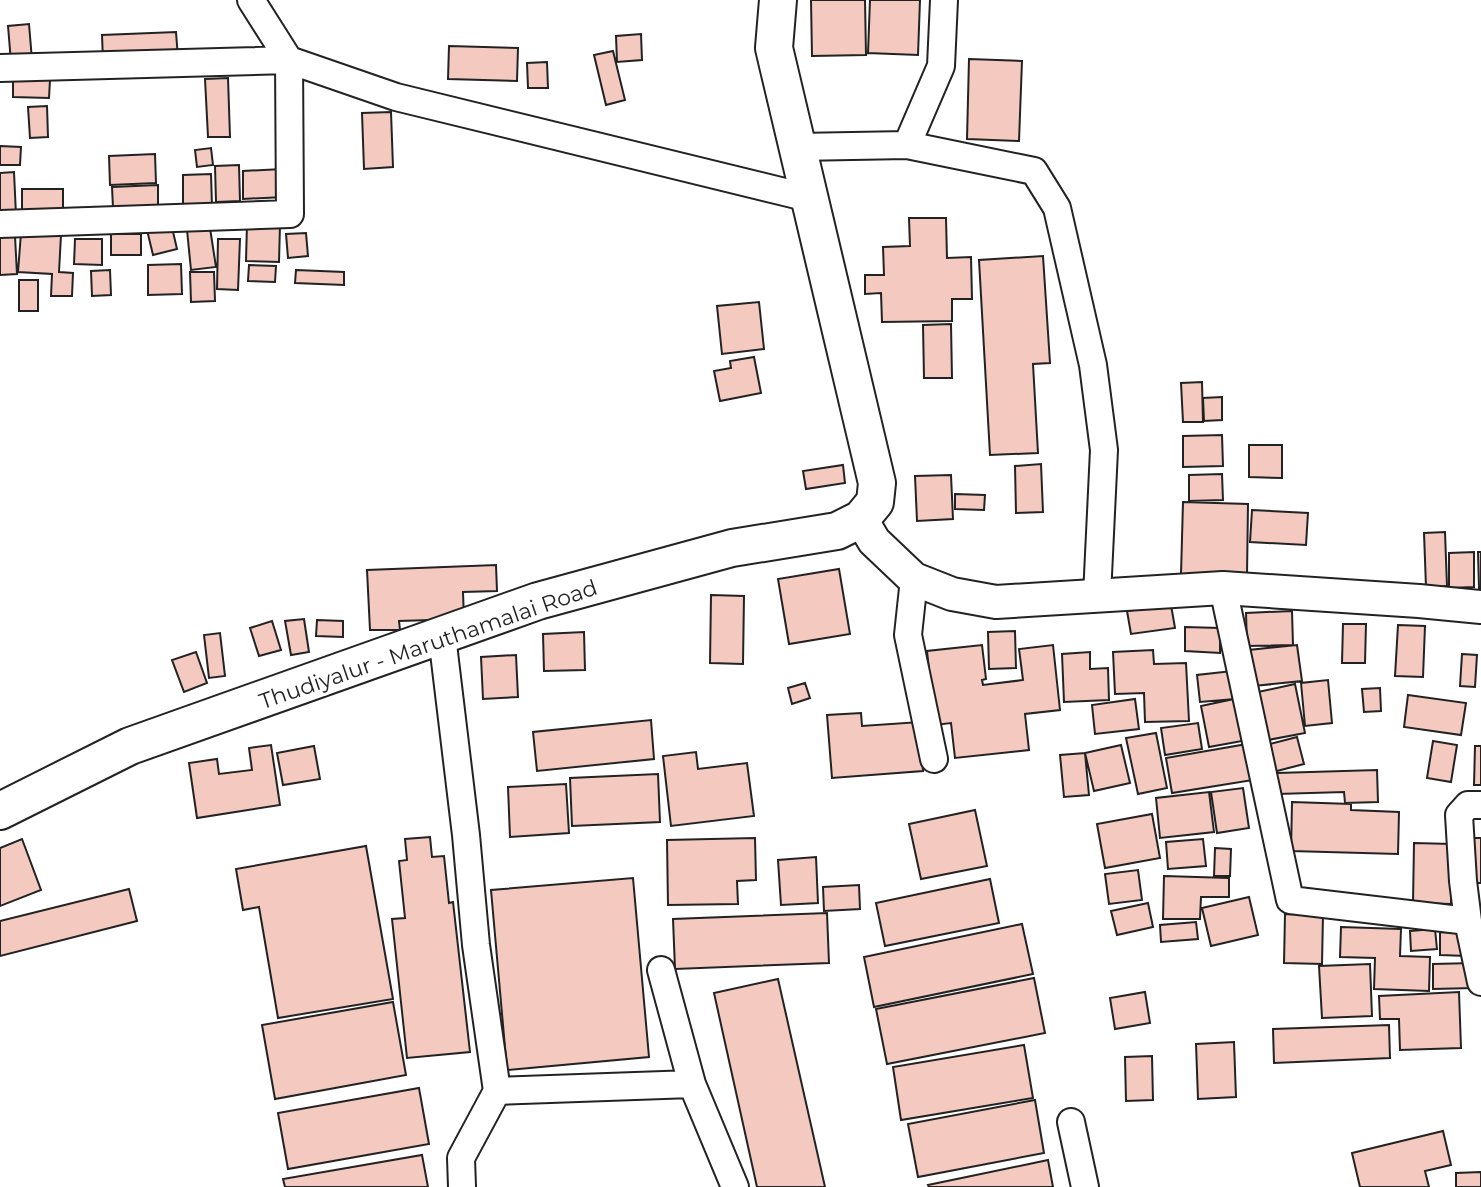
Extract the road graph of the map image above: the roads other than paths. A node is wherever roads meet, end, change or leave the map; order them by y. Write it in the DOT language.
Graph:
graph roads {
  1 [pos="251,0"];
  2 [pos="778,0"];
  3 [pos="944,0"];
  4 [pos="289,60"];
  5 [pos="0,68"];
  6 [pos="907,145"];
  7 [pos="797,147"];
  8 [pos="809,198"];
  9 [pos="0,224"];
  10 [pos="861,519"];
  11 [pos="914,579"];
  12 [pos="1223,588"];
  13 [pos="1097,596"];
  14 [pos="1481,607"];
  15 [pos="442,636"];
  16 [pos="934,759"];
  17 [pos="1481,805"];
  18 [pos="0,811"];
  19 [pos="1468,921"];
  20 [pos="661,970"];
  21 [pos="1481,982"];
  22 [pos="692,1084"];
  23 [pos="497,1091"];
  24 [pos="1071,1122"];
  25 [pos="462,1187"];
  26 [pos="735,1187"];
  27 [pos="1085,1187"];
  1 -- 4 [label="street"];
  2 -- 7 [label="main road"];
  3 -- 6 [label="street"];
  4 -- 5 [label="street"];
  4 -- 8 [label="street"];
  4 -- 9 [label="street"];
  6 -- 7 [label="street"];
  6 -- 13 [label="street"];
  7 -- 8 [label="main road"];
  8 -- 10 [label="main road"];
  10 -- 11 [label="street"];
  10 -- 15 [label="main road, Thudiyalur - Maruthamalai Road"];
  11 -- 13 [label="street"];
  11 -- 16 [label="street"];
  12 -- 13 [label="street"];
  12 -- 14 [label="street"];
  12 -- 19 [label="street"];
  15 -- 18 [label="main road, Thudiyalur - Maruthamalai Road"];
  15 -- 23 [label="street"];
  17 -- 19 [label="street"];
  19 -- 21 [label="street"];
  20 -- 22 [label="street"];
  22 -- 23 [label="street"];
  22 -- 26 [label="street"];
  23 -- 25 [label="street"];
  24 -- 27 [label="street"];
}
